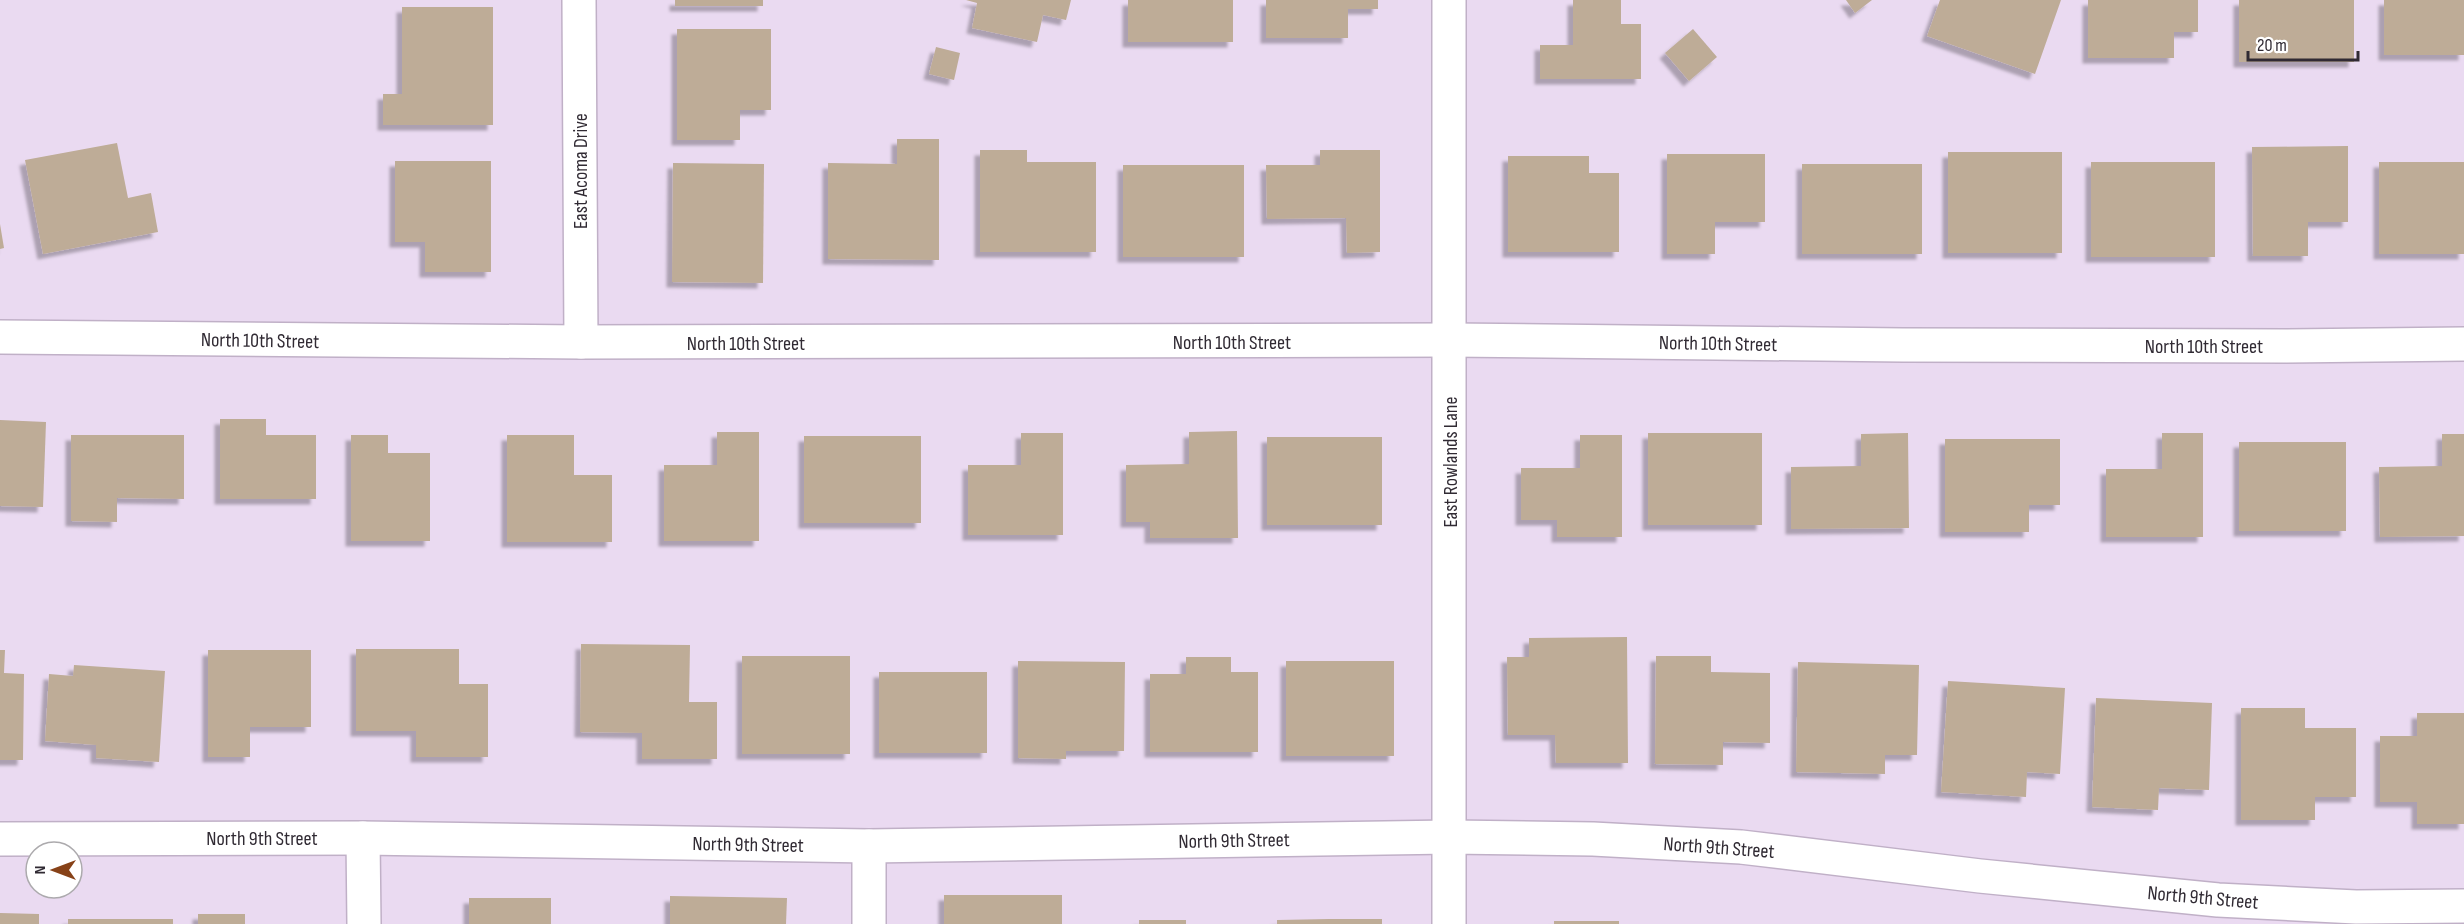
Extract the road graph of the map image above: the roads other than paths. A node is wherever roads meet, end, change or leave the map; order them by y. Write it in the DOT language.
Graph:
graph roads {
  1 [pos="579,0"];
  2 [pos="1449,0"];
  3 [pos="0,337"];
  4 [pos="1450,340"];
  5 [pos="580,342"];
  6 [pos="2464,344"];
  7 [pos="1450,837"];
  8 [pos="363,838"];
  9 [pos="0,839"];
  10 [pos="869,846"];
  11 [pos="2464,906"];
  12 [pos="364,924"];
  13 [pos="869,924"];
  14 [pos="1449,924"];
  1 -- 5 [label="street, East Acoma Drive"];
  2 -- 4 [label="street, East Rowlands Lane"];
  3 -- 5 [label="street, North 10th Street"];
  4 -- 5 [label="street, North 10th Street"];
  4 -- 6 [label="street, North 10th Street"];
  4 -- 7 [label="street, East Rowlands Lane"];
  7 -- 10 [label="street, North 9th Street"];
  7 -- 11 [label="street, North 9th Street"];
  7 -- 14 [label="street, East Rowlands Lane"];
  8 -- 9 [label="street, North 9th Street"];
  8 -- 10 [label="street, North 9th Street"];
  8 -- 12 [label="street"];
  10 -- 13 [label="street"];
}
